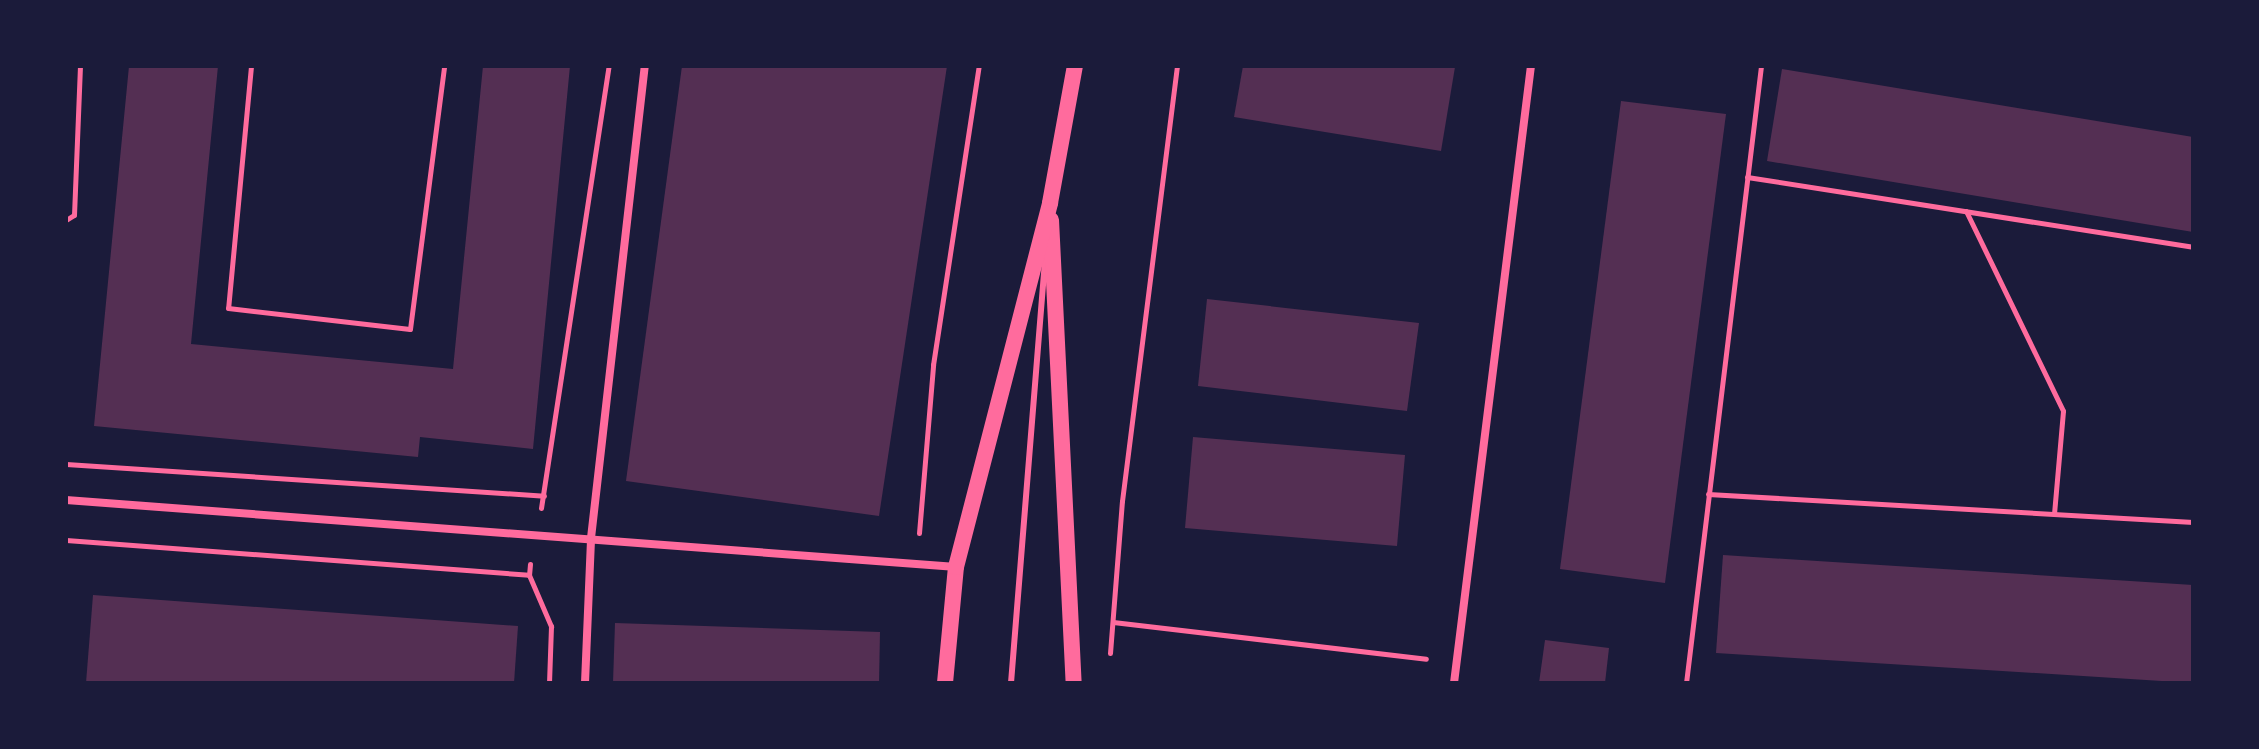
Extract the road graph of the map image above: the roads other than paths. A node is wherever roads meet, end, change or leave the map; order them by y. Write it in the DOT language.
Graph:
graph roads {
  1 [pos="645,66"];
  2 [pos="1075,66"];
  3 [pos="1531,66"];
  4 [pos="1050,203"];
  5 [pos="66,500"];
  6 [pos="591,538"];
  7 [pos="956,567"];
  8 [pos="585,683"];
  9 [pos="945,683"];
  10 [pos="1011,683"];
  11 [pos="1074,683"];
  12 [pos="1454,683"];
  1 -- 6 [label="street"];
  2 -- 4 [label="main road"];
  3 -- 12 [label="street"];
  4 -- 7 [label="main road"];
  4 -- 10 [label="lane"];
  4 -- 11 [label="main road"];
  5 -- 6 [label="street"];
  6 -- 7 [label="street"];
  6 -- 8 [label="street"];
  7 -- 9 [label="main road"];
}
